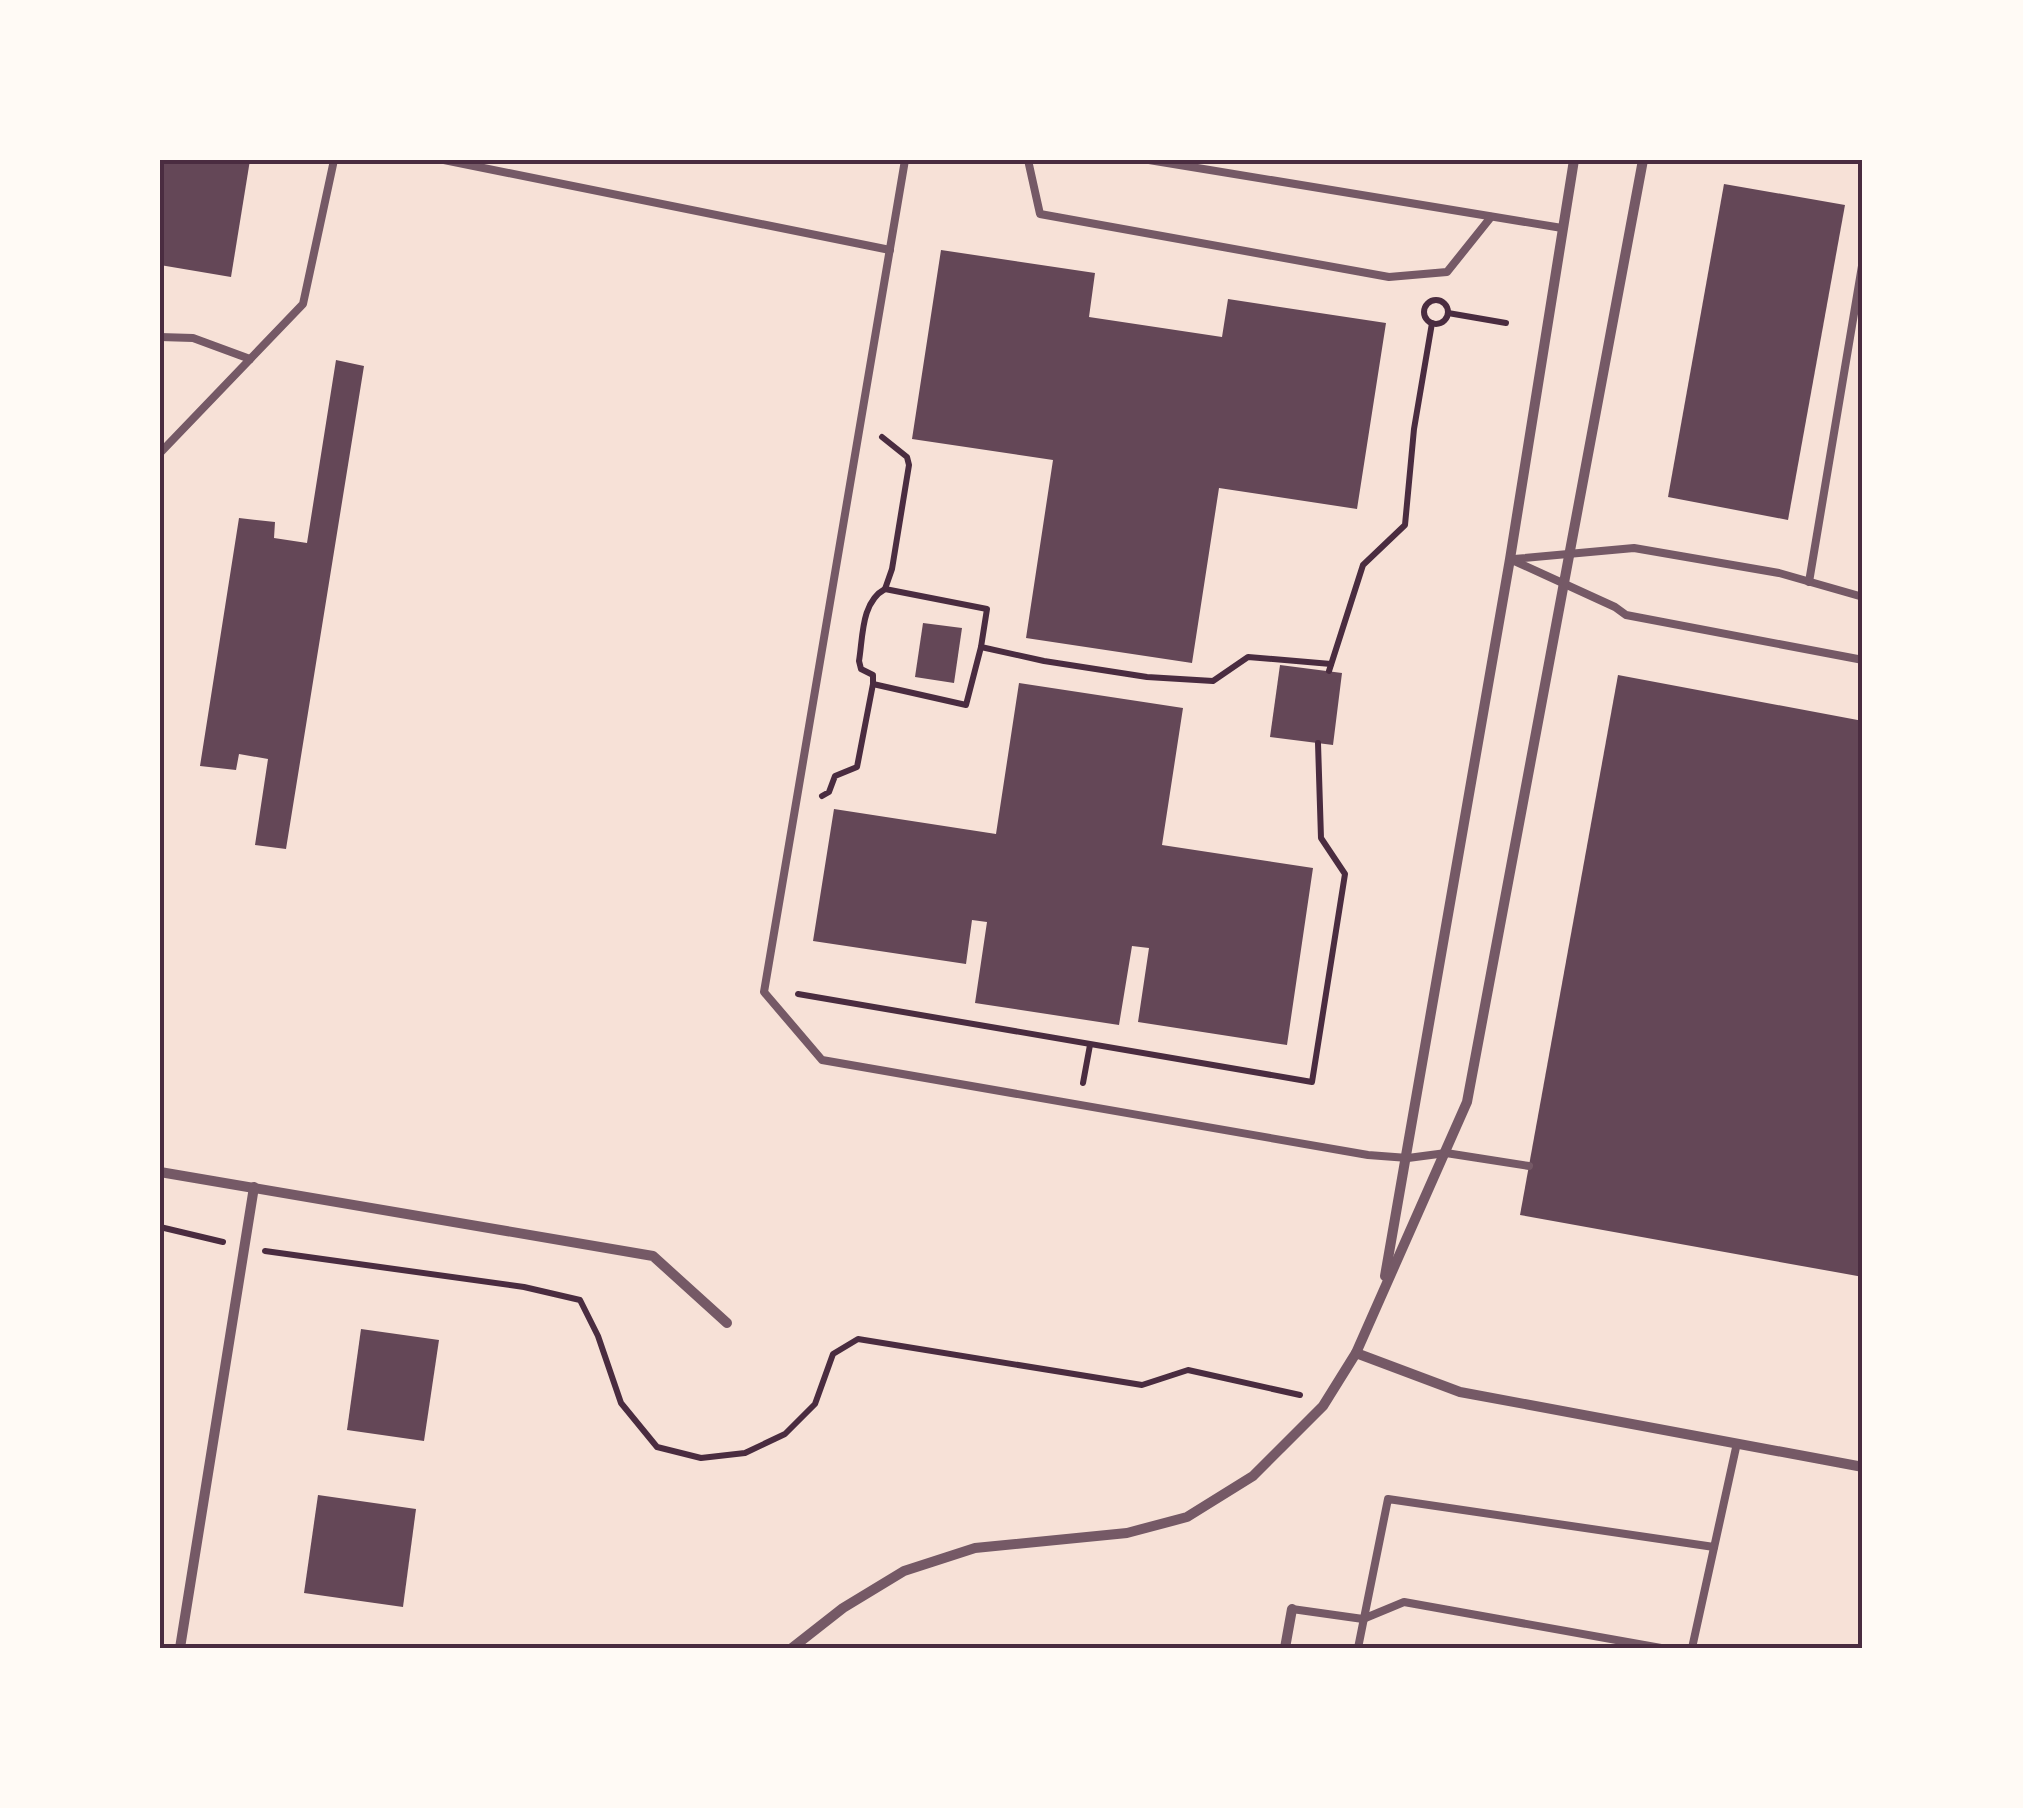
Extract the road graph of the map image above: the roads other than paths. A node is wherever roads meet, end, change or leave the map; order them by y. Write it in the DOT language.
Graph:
graph roads {
  1 [pos="334,160"];
  2 [pos="444,160"];
  3 [pos="905,160"];
  4 [pos="1028,160"];
  5 [pos="1150,160"];
  6 [pos="1574,160"];
  7 [pos="1643,160"];
  8 [pos="1492,217"];
  9 [pos="1562,228"];
  10 [pos="890,250"];
  11 [pos="1863,260"];
  12 [pos="160,337"];
  13 [pos="250,359"];
  14 [pos="160,453"];
  15 [pos="1571,554"];
  16 [pos="1510,559"];
  17 [pos="1808,582"];
  18 [pos="1565,584"];
  19 [pos="1863,597"];
  20 [pos="1863,660"];
  21 [pos="1446,1153"];
  22 [pos="1408,1158"];
  23 [pos="1529,1166"];
  24 [pos="160,1172"];
  25 [pos="254,1187"];
  26 [pos="1381,1297"];
  27 [pos="727,1323"];
  28 [pos="1356,1353"];
  29 [pos="1737,1443"];
  30 [pos="1863,1467"];
  31 [pos="1714,1546"];
  32 [pos="1292,1608"];
  33 [pos="1363,1618"];
  34 [pos="180,1648"];
  35 [pos="792,1648"];
  36 [pos="1286,1648"];
  37 [pos="1358,1648"];
  38 [pos="1661,1648"];
  39 [pos="1692,1648"];
  1 -- 13 [label="lane"];
  2 -- 10 [label="lane"];
  3 -- 10 [label="lane"];
  4 -- 8 [label="lane"];
  5 -- 8 [label="lane"];
  6 -- 9 [label="street"];
  7 -- 15 [label="street"];
  8 -- 9 [label="lane"];
  9 -- 16 [label="street"];
  10 -- 22 [label="lane"];
  11 -- 17 [label="lane"];
  12 -- 13 [label="lane"];
  13 -- 14 [label="lane"];
  15 -- 16 [label="lane"];
  15 -- 17 [label="lane"];
  15 -- 18 [label="street"];
  16 -- 18 [label="lane"];
  16 -- 22 [label="street"];
  17 -- 19 [label="lane"];
  18 -- 20 [label="lane"];
  18 -- 21 [label="street"];
  21 -- 22 [label="lane"];
  21 -- 23 [label="lane"];
  21 -- 26 [label="street"];
  22 -- 26 [label="street"];
  24 -- 25 [label="street"];
  25 -- 27 [label="street"];
  25 -- 34 [label="street"];
  26 -- 28 [label="street"];
  28 -- 29 [label="street"];
  28 -- 35 [label="street"];
  29 -- 30 [label="street"];
  29 -- 31 [label="lane"];
  31 -- 33 [label="lane"];
  31 -- 39 [label="lane"];
  32 -- 33 [label="lane"];
  32 -- 36 [label="street"];
  33 -- 37 [label="lane"];
  33 -- 38 [label="lane"];
}
